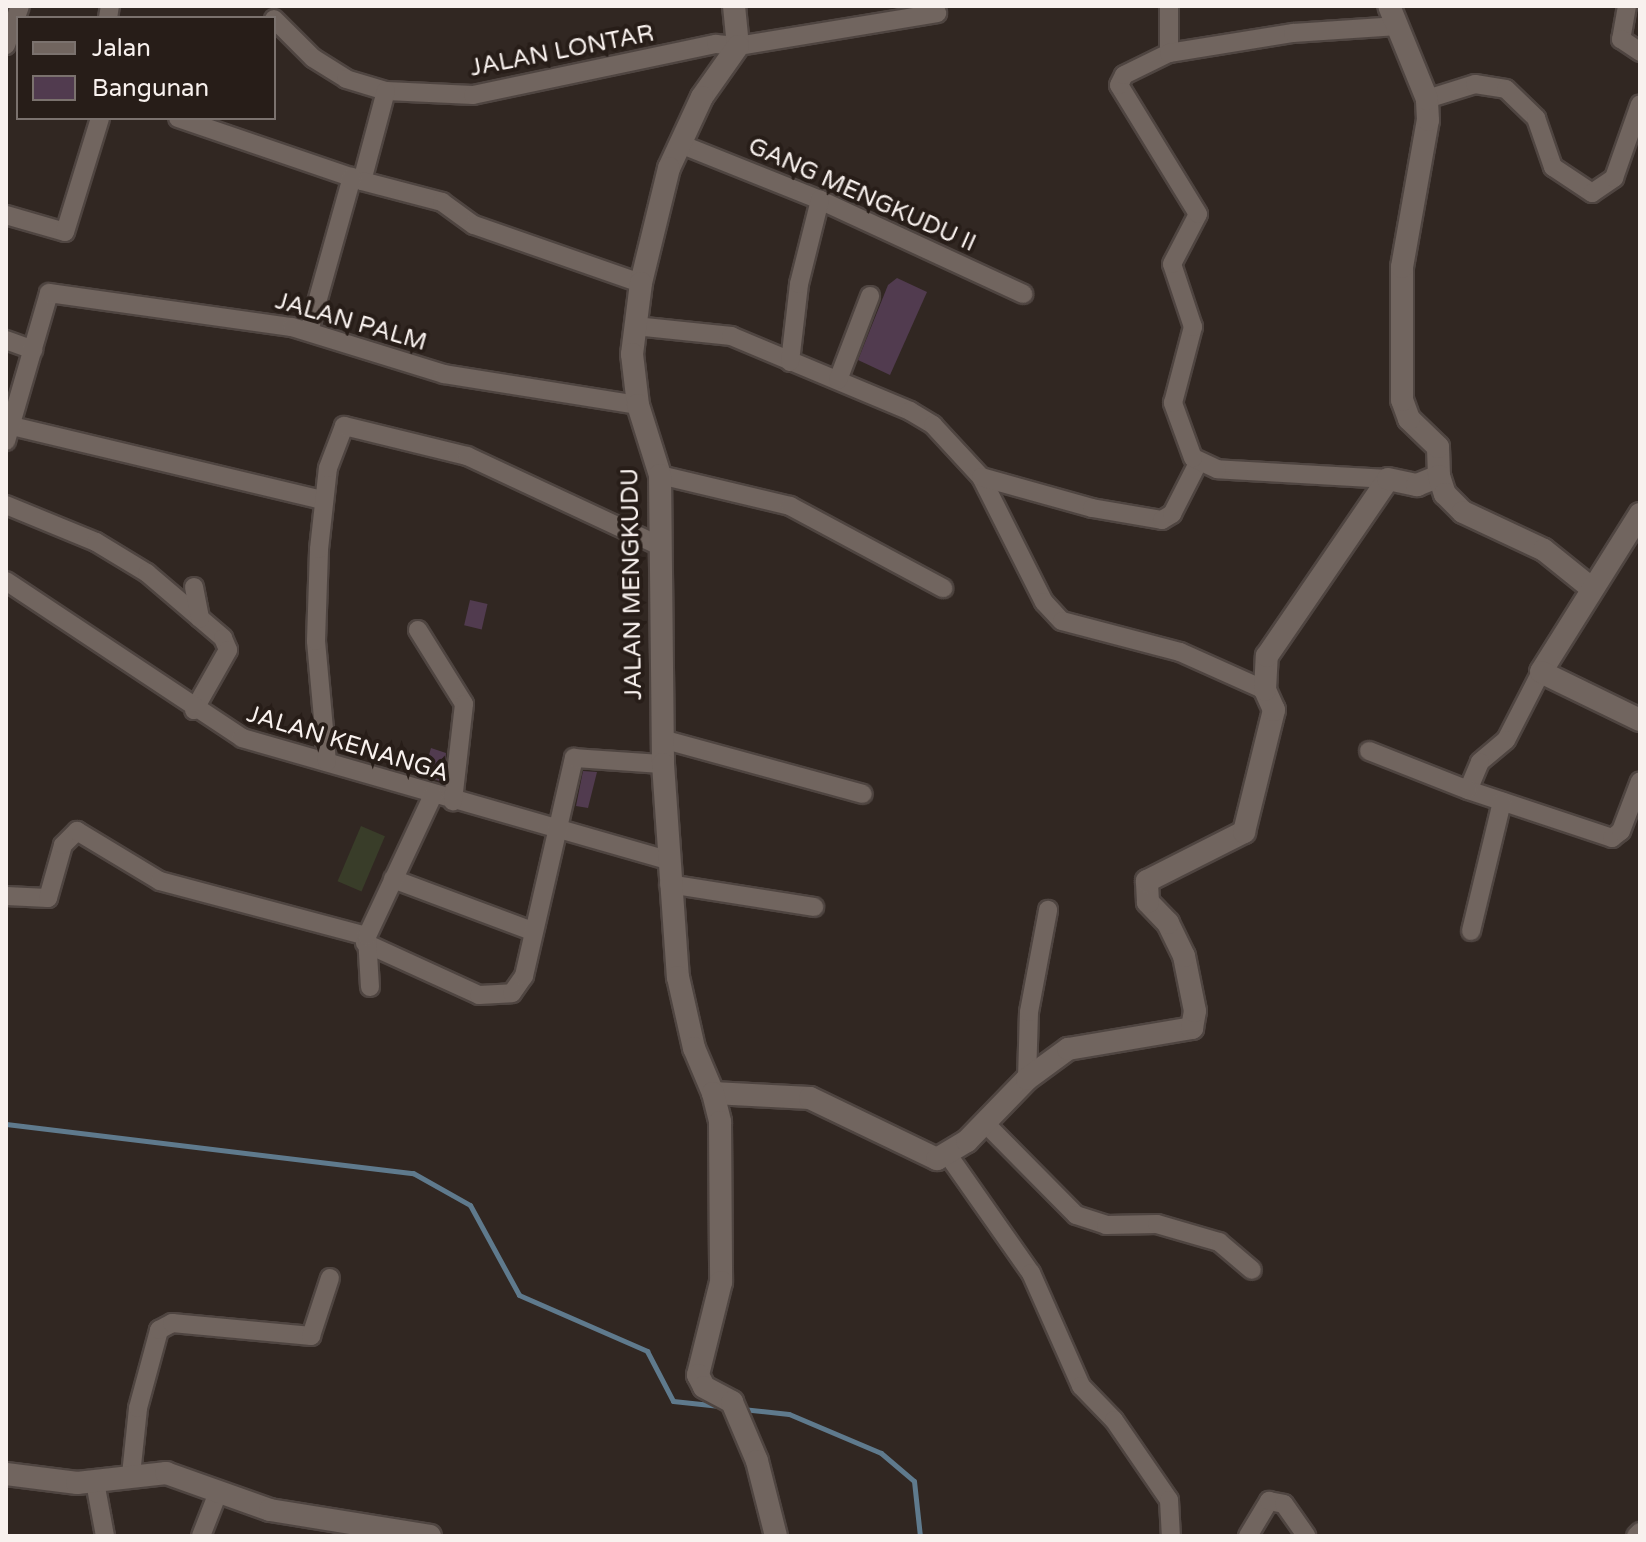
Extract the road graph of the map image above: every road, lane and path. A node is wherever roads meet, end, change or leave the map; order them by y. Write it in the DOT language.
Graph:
graph roads {
  1 [pos="734,6"];
  2 [pos="1169,6"];
  3 [pos="1627,6"];
  4 [pos="937,13"];
  5 [pos="1394,16"];
  6 [pos="16,17"];
  7 [pos="276,21"];
  8 [pos="6,45"];
  9 [pos="738,46"];
  10 [pos="1640,52"];
  11 [pos="1169,53"];
  12 [pos="386,91"];
  13 [pos="1427,99"];
  14 [pos="1640,104"];
  15 [pos="99,120"];
  16 [pos="184,120"];
  17 [pos="680,144"];
  18 [pos="357,179"];
  19 [pos="820,200"];
  20 [pos="6,215"];
  21 [pos="641,283"];
  22 [pos="1023,294"];
  23 [pos="870,296"];
  24 [pos="635,326"];
  25 [pos="309,331"];
  26 [pos="6,340"];
  27 [pos="33,350"];
  28 [pos="790,362"];
  29 [pos="838,380"];
  30 [pos="638,405"];
  31 [pos="9,433"];
  32 [pos="1198,463"];
  33 [pos="660,475"];
  34 [pos="1439,476"];
  35 [pos="981,477"];
  36 [pos="1388,479"];
  37 [pos="323,500"];
  38 [pos="6,505"];
  39 [pos="1640,514"];
  40 [pos="658,545"];
  41 [pos="6,581"];
  42 [pos="194,587"];
  43 [pos="1590,587"];
  44 [pos="943,588"];
  45 [pos="200,618"];
  46 [pos="418,630"];
  47 [pos="1541,672"];
  48 [pos="1265,690"];
  49 [pos="194,710"];
  50 [pos="1640,720"];
  51 [pos="662,739"];
  52 [pos="1369,751"];
  53 [pos="327,762"];
  54 [pos="663,764"];
  55 [pos="1640,781"];
  56 [pos="1468,790"];
  57 [pos="863,794"];
  58 [pos="433,795"];
  59 [pos="453,801"];
  60 [pos="1502,802"];
  61 [pos="555,826"];
  62 [pos="667,860"];
  63 [pos="393,879"];
  64 [pos="669,884"];
  65 [pos="6,896"];
  66 [pos="814,907"];
  67 [pos="1048,910"];
  68 [pos="532,931"];
  69 [pos="1471,931"];
  70 [pos="366,939"];
  71 [pos="370,987"];
  72 [pos="1027,1079"];
  73 [pos="713,1093"];
  74 [pos="986,1124"];
  75 [pos="948,1155"];
  76 [pos="1252,1270"];
  77 [pos="330,1278"];
  78 [pos="6,1474"];
  79 [pos="131,1475"];
  80 [pos="95,1482"];
  81 [pos="219,1490"];
  82 [pos="105,1536"];
  83 [pos="201,1536"];
  84 [pos="430,1536"];
  85 [pos="776,1536"];
  86 [pos="1171,1536"];
  87 [pos="1248,1536"];
  88 [pos="1306,1536"];
  1 -- 9 [label="street"];
  2 -- 11 [label="street"];
  3 -- 10 [label="street"];
  4 -- 9 [label="street, JALAN LONTAR"];
  5 -- 11 [label="street"];
  5 -- 13 [label="street"];
  6 -- 8 [label="street"];
  7 -- 12 [label="street, JALAN LONTAR"];
  9 -- 12 [label="street, JALAN LONTAR"];
  9 -- 17 [label="street, JALAN MENGKUDU"];
  11 -- 32 [label="street"];
  12 -- 18 [label="street"];
  13 -- 14 [label="street"];
  13 -- 34 [label="street"];
  15 -- 20 [label="street"];
  16 -- 18 [label="street"];
  17 -- 19 [label="street, GANG MENGKUDU II"];
  17 -- 21 [label="street, JALAN MENGKUDU"];
  18 -- 21 [label="street"];
  18 -- 25 [label="street"];
  19 -- 22 [label="street, GANG MENGKUDU II"];
  19 -- 28 [label="street"];
  21 -- 24 [label="street, JALAN MENGKUDU"];
  23 -- 29 [label="street"];
  24 -- 28 [label="street"];
  24 -- 30 [label="street, JALAN MENGKUDU"];
  25 -- 27 [label="street, JALAN PALM"];
  25 -- 30 [label="street, JALAN PALM"];
  26 -- 27 [label="street"];
  27 -- 31 [label="street"];
  28 -- 29 [label="street"];
  29 -- 35 [label="street"];
  30 -- 33 [label="street, JALAN MENGKUDU"];
  31 -- 37 [label="street"];
  32 -- 35 [label="street"];
  32 -- 36 [label="street"];
  33 -- 40 [label="street, JALAN MENGKUDU"];
  33 -- 44 [label="street"];
  34 -- 36 [label="street"];
  34 -- 43 [label="street"];
  35 -- 48 [label="street"];
  36 -- 48 [label="street"];
  37 -- 40 [label="street"];
  37 -- 53 [label="street"];
  38 -- 45 [label="street"];
  39 -- 43 [label="street"];
  40 -- 51 [label="street, JALAN MENGKUDU"];
  41 -- 49 [label="street, JALAN KENANGA"];
  42 -- 45 [label="street"];
  43 -- 47 [label="street"];
  45 -- 49 [label="street"];
  46 -- 59 [label="street"];
  47 -- 50 [label="street"];
  47 -- 56 [label="street"];
  48 -- 72 [label="street"];
  49 -- 53 [label="street, JALAN KENANGA"];
  51 -- 54 [label="street, JALAN MENGKUDU"];
  51 -- 57 [label="street"];
  52 -- 56 [label="street"];
  53 -- 58 [label="street, JALAN KENANGA"];
  54 -- 61 [label="street"];
  54 -- 62 [label="street, JALAN MENGKUDU"];
  55 -- 60 [label="street"];
  56 -- 60 [label="street"];
  58 -- 59 [label="street, JALAN KENANGA"];
  58 -- 63 [label="street"];
  59 -- 61 [label="street, JALAN KENANGA"];
  60 -- 69 [label="street"];
  61 -- 62 [label="street, JALAN KENANGA"];
  61 -- 68 [label="street"];
  62 -- 64 [label="street, JALAN MENGKUDU"];
  63 -- 68 [label="street"];
  63 -- 70 [label="street"];
  64 -- 66 [label="street"];
  64 -- 73 [label="street, JALAN MENGKUDU"];
  65 -- 70 [label="street"];
  67 -- 72 [label="street"];
  68 -- 70 [label="street"];
  70 -- 71 [label="street"];
  72 -- 74 [label="street"];
  73 -- 75 [label="street"];
  73 -- 85 [label="street, JALAN MENGKUDU"];
  74 -- 75 [label="street"];
  74 -- 76 [label="street"];
  75 -- 86 [label="street"];
  77 -- 79 [label="street"];
  78 -- 80 [label="street"];
  79 -- 80 [label="street"];
  79 -- 81 [label="street"];
  80 -- 82 [label="street"];
  81 -- 83 [label="street"];
  81 -- 84 [label="street"];
  87 -- 88 [label="street"];
}
